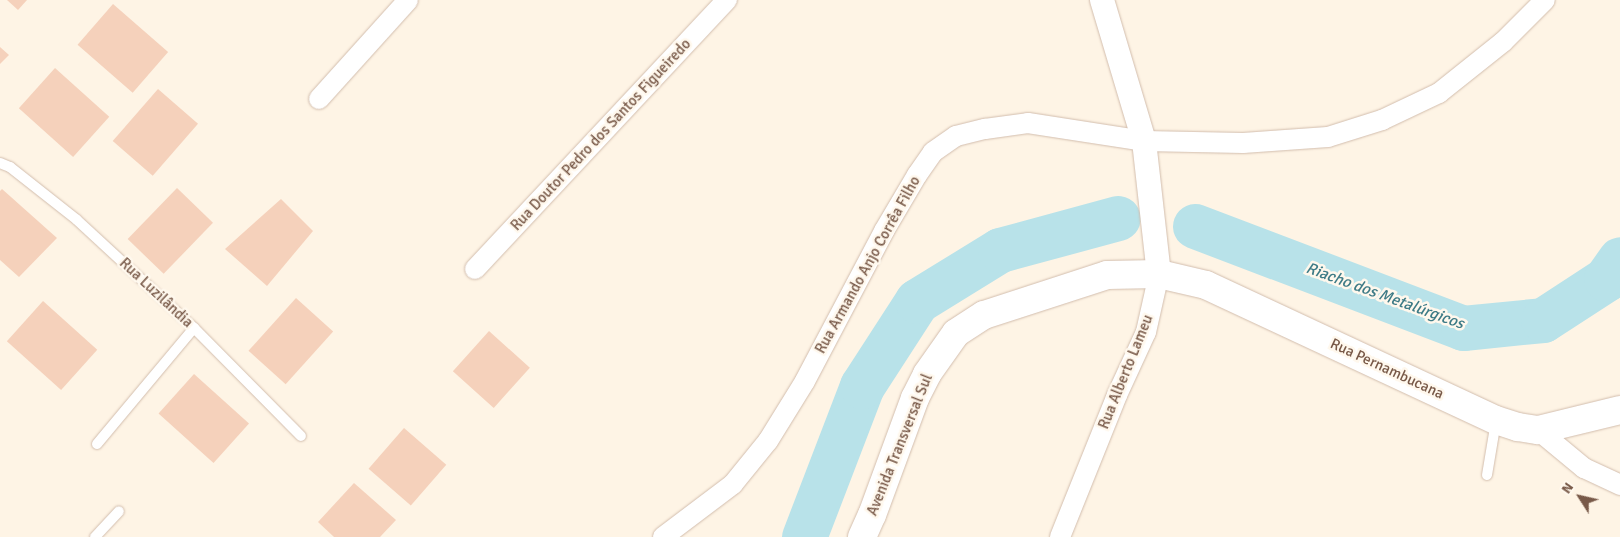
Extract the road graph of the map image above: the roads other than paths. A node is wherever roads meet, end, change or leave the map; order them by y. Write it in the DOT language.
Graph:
graph roads {
  1 [pos="408,0"];
  2 [pos="727,0"];
  3 [pos="1102,0"];
  4 [pos="1545,0"];
  5 [pos="319,99"];
  6 [pos="1144,141"];
  7 [pos="0,164"];
  8 [pos="475,269"];
  9 [pos="1159,274"];
  10 [pos="194,328"];
  11 [pos="1620,410"];
  12 [pos="1496,420"];
  13 [pos="1538,430"];
  14 [pos="301,436"];
  15 [pos="98,444"];
  16 [pos="1487,475"];
  17 [pos="1620,486"];
  18 [pos="119,511"];
  19 [pos="95,537"];
  20 [pos="663,537"];
  21 [pos="862,537"];
  22 [pos="1060,537"];
  1 -- 5 [label="street"];
  2 -- 8 [label="street, Rua Doutor Pedro dos Santos Figueiredo"];
  3 -- 6 [label="street, Rua Alberto Lameu"];
  4 -- 6 [label="street, Rua Armando Anjo Corrêa Filho"];
  6 -- 9 [label="street, Rua Alberto Lameu"];
  6 -- 20 [label="street, Rua Armando Anjo Corrêa Filho"];
  7 -- 10 [label="lane, Rua Luzilândia"];
  9 -- 12 [label="main road, Rua Pernambucana"];
  9 -- 21 [label="main road, Avenida Transversal Sul"];
  9 -- 22 [label="street, Rua Alberto Lameu"];
  10 -- 14 [label="lane, Rua Luzilândia"];
  10 -- 15 [label="lane"];
  11 -- 13 [label="main road, Rua Pernambucana"];
  12 -- 13 [label="main road, Rua Pernambucana"];
  12 -- 16 [label="lane"];
  13 -- 17 [label="street"];
  18 -- 19 [label="lane"];
}
